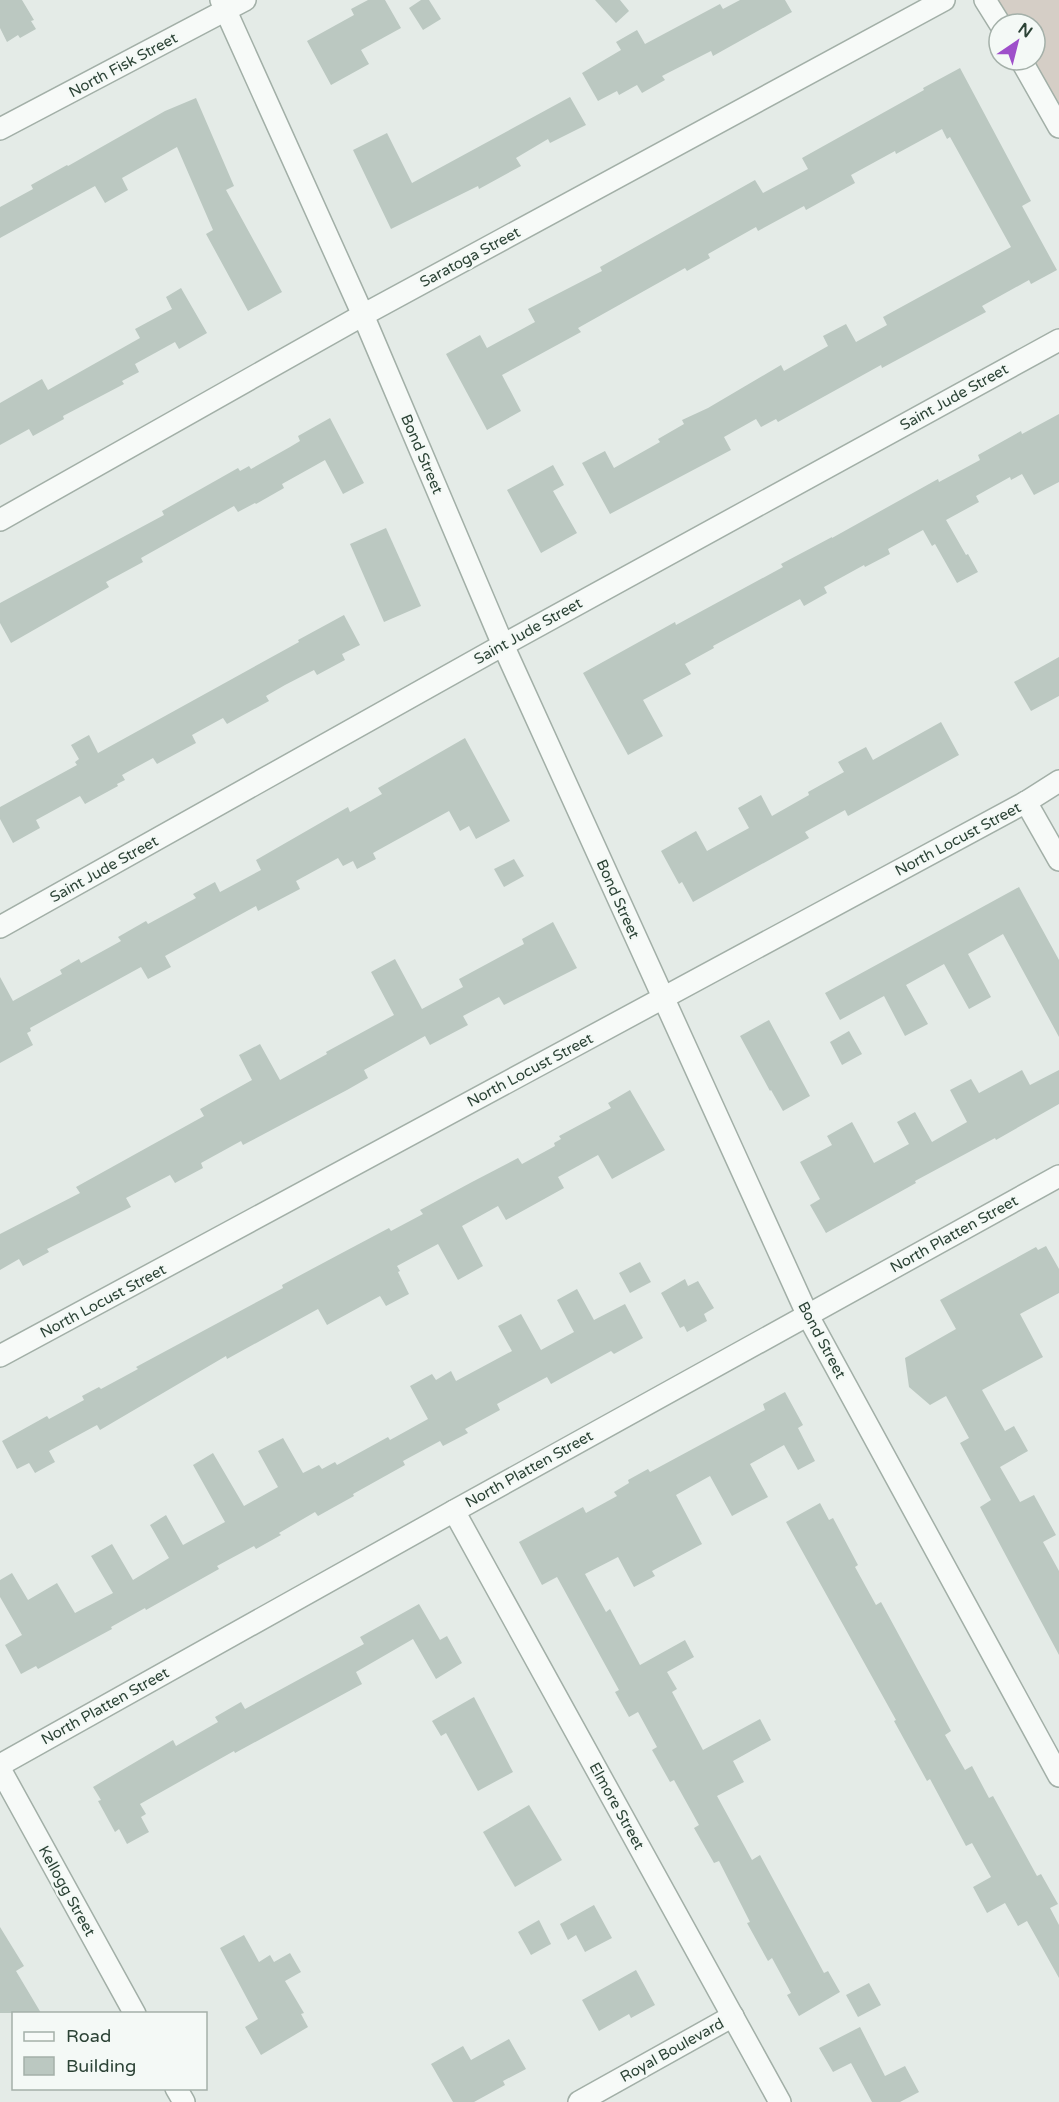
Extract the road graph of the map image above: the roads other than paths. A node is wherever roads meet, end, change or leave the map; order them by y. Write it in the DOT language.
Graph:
graph roads {
  1 [pos="944,0"];
  2 [pos="231,4"];
  3 [pos="1028,72"];
  4 [pos="1059,127"];
  5 [pos="0,129"];
  6 [pos="363,315"];
  7 [pos="1059,340"];
  8 [pos="0,520"];
  9 [pos="502,645"];
  10 [pos="1059,781"];
  11 [pos="1026,802"];
  12 [pos="1059,860"];
  13 [pos="0,927"];
  14 [pos="663,998"];
  15 [pos="1059,1176"];
  16 [pos="808,1316"];
  17 [pos="0,1356"];
  18 [pos="454,1510"];
  19 [pos="0,1767"];
  20 [pos="1059,1776"];
  21 [pos="134,2012"];
  22 [pos="733,2016"];
  23 [pos="579,2102"];
  24 [pos="780,2102"];
  1 -- 6 [label="street, Saratoga Street"];
  2 -- 5 [label="street, North Fisk Street"];
  2 -- 6 [label="street, Bond Street"];
  3 -- 4 [label="street"];
  6 -- 8 [label="street, Saratoga Street"];
  6 -- 9 [label="street, Bond Street"];
  7 -- 9 [label="street, Saint Jude Street"];
  9 -- 13 [label="street, Saint Jude Street"];
  9 -- 14 [label="street, Bond Street"];
  10 -- 11 [label="street, North Locust Street"];
  11 -- 12 [label="street"];
  11 -- 14 [label="street, North Locust Street"];
  14 -- 16 [label="street, Bond Street"];
  14 -- 17 [label="street, North Locust Street"];
  15 -- 16 [label="street, North Platten Street"];
  16 -- 18 [label="street, North Platten Street"];
  16 -- 20 [label="street, Bond Street"];
  18 -- 19 [label="street, North Platten Street"];
  18 -- 22 [label="street, Elmore Street"];
  19 -- 21 [label="street, Kellogg Street"];
  22 -- 23 [label="street, Royal Boulevard"];
  22 -- 24 [label="street, Elmore Street"];
}
